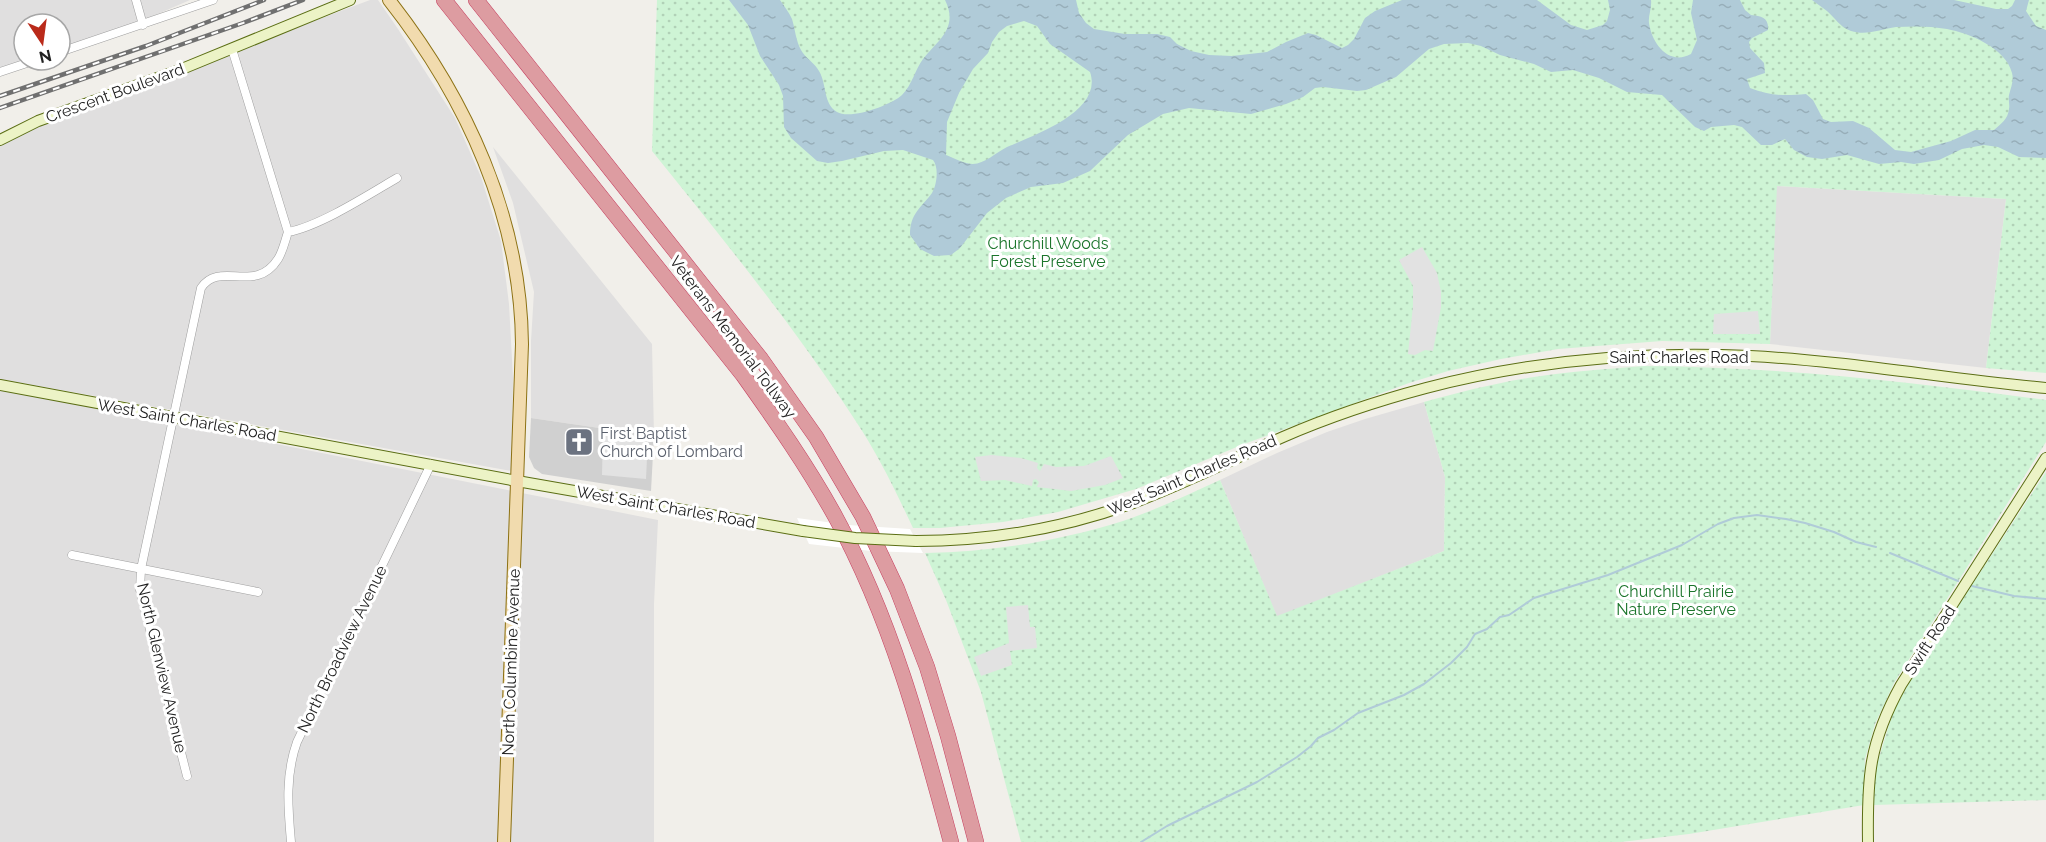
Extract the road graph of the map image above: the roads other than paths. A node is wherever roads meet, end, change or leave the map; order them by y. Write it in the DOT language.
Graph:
graph roads {
  1 [pos="136,0"];
  2 [pos="213,0"];
  3 [pos="350,0"];
  4 [pos="389,0"];
  5 [pos="444,0"];
  6 [pos="476,0"];
  7 [pos="143,25"];
  8 [pos="72,48"];
  9 [pos="232,50"];
  10 [pos="0,140"];
  11 [pos="397,178"];
  12 [pos="288,232"];
  13 [pos="0,385"];
  14 [pos="2046,388"];
  15 [pos="173,418"];
  16 [pos="1319,423"];
  17 [pos="2046,458"];
  18 [pos="431,464"];
  19 [pos="517,481"];
  20 [pos="72,555"];
  21 [pos="141,569"];
  22 [pos="258,592"];
  23 [pos="187,776"];
  24 [pos="291,842"];
  25 [pos="504,842"];
  26 [pos="951,842"];
  27 [pos="976,842"];
  28 [pos="1868,842"];
  1 -- 7 [label="street"];
  2 -- 7 [label="street"];
  3 -- 9 [label="main road, Crescent Boulevard"];
  4 -- 19 [label="main road, North Columbine Avenue"];
  5 -- 26 [label="highway, Veterans Memorial Tollway"];
  6 -- 27 [label="highway, Veterans Memorial Tollway"];
  7 -- 8 [label="street"];
  9 -- 10 [label="main road, Crescent Boulevard"];
  9 -- 12 [label="street"];
  11 -- 12 [label="street"];
  12 -- 15 [label="street, North Glenview Avenue"];
  13 -- 15 [label="main road, West Saint Charles Road"];
  14 -- 16 [label="main road, Saint Charles Road"];
  15 -- 18 [label="main road, West Saint Charles Road"];
  15 -- 21 [label="street, North Glenview Avenue"];
  16 -- 19 [label="main road, West Saint Charles Road, bridge"];
  17 -- 28 [label="main road, Swift Road"];
  18 -- 19 [label="main road, West Saint Charles Road"];
  18 -- 24 [label="street, North Broadview Avenue"];
  19 -- 25 [label="main road, North Columbine Avenue"];
  20 -- 21 [label="street"];
  21 -- 22 [label="street"];
  21 -- 23 [label="street, North Glenview Avenue"];
}
